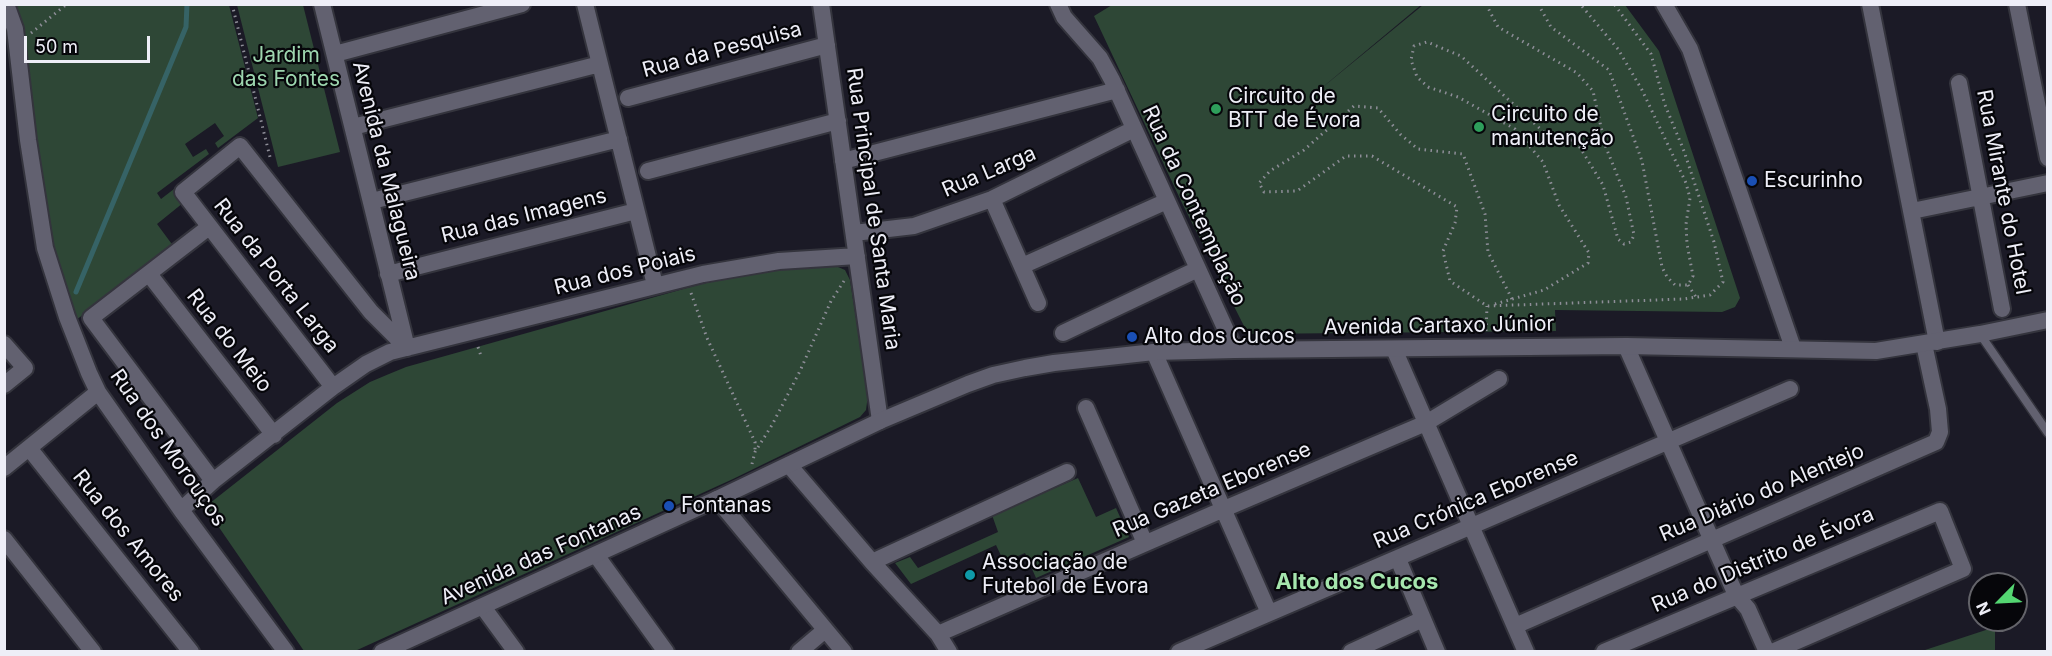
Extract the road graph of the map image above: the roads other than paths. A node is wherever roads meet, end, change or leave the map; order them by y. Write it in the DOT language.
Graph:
graph roads {
  1 [pos="6,4"];
  2 [pos="322,4"];
  3 [pos="522,4"];
  4 [pos="585,4"];
  5 [pos="821,4"];
  6 [pos="1058,4"];
  7 [pos="1664,4"];
  8 [pos="1870,4"];
  9 [pos="2017,4"];
  10 [pos="827,45"];
  11 [pos="335,54"];
  12 [pos="600,64"];
  13 [pos="1959,84"];
  14 [pos="1114,85"];
  15 [pos="628,98"];
  16 [pos="838,121"];
  17 [pos="353,127"];
  18 [pos="1134,129"];
  19 [pos="619,139"];
  20 [pos="2048,158"];
  21 [pos="843,161"];
  22 [pos="648,171"];
  23 [pos="2048,183"];
  24 [pos="1980,197"];
  25 [pos="992,199"];
  26 [pos="372,201"];
  27 [pos="1167,201"];
  28 [pos="636,211"];
  29 [pos="1911,212"];
  30 [pos="209,227"];
  31 [pos="854,233"];
  32 [pos="857,261"];
  33 [pos="1022,266"];
  34 [pos="1198,269"];
  35 [pos="149,274"];
  36 [pos="388,274"];
  37 [pos="655,285"];
  38 [pos="1038,303"];
  39 [pos="2002,309"];
  40 [pos="2048,320"];
  41 [pos="1063,333"];
  42 [pos="1980,334"];
  43 [pos="1931,343"];
  44 [pos="4,344"];
  45 [pos="1626,346"];
  46 [pos="407,348"];
  47 [pos="1793,348"];
  48 [pos="1394,349"];
  49 [pos="1235,350"];
  50 [pos="1154,352"];
  51 [pos="1499,379"];
  52 [pos="4,385"];
  53 [pos="333,387"];
  54 [pos="1790,389"];
  55 [pos="98,392"];
  56 [pos="1086,408"];
  57 [pos="880,421"];
  58 [pos="1426,423"];
  59 [pos="2048,433"];
  60 [pos="274,435"];
  61 [pos="1669,442"];
  62 [pos="29,448"];
  63 [pos="789,465"];
  64 [pos="4,468"];
  65 [pos="1067,472"];
  66 [pos="213,482"];
  67 [pos="717,499"];
  68 [pos="1224,508"];
  69 [pos="181,510"];
  70 [pos="1472,527"];
  71 [pos="4,539"];
  72 [pos="1712,540"];
  73 [pos="1145,543"];
  74 [pos="596,555"];
  75 [pos="1398,559"];
  76 [pos="872,562"];
  77 [pos="1736,595"];
  78 [pos="483,607"];
  79 [pos="1269,613"];
  80 [pos="1424,619"];
  81 [pos="1515,626"];
  82 [pos="825,630"];
  83 [pos="938,634"];
  84 [pos="93,651"];
  85 [pos="191,651"];
  86 [pos="286,651"];
  87 [pos="382,651"];
  88 [pos="516,651"];
  89 [pos="666,651"];
  90 [pos="799,651"];
  91 [pos="844,651"];
  92 [pos="949,651"];
  93 [pos="1181,651"];
  94 [pos="1351,651"];
  95 [pos="1437,651"];
  96 [pos="1526,651"];
  97 [pos="1604,651"];
  98 [pos="1767,651"];
  99 [pos="1772,651"];
  1 -- 55 [label="street, Rua dos Morouços"];
  2 -- 11 [label="street, Avenida da Malagueira"];
  3 -- 11 [label="street"];
  4 -- 12 [label="street"];
  5 -- 10 [label="street, Rua Principal de Santa Maria"];
  6 -- 14 [label="street, Rua da Contemplação"];
  7 -- 47 [label="street"];
  8 -- 29 [label="street"];
  9 -- 20 [label="street"];
  10 -- 15 [label="street, Rua da Pesquisa"];
  10 -- 16 [label="street, Rua Principal de Santa Maria"];
  11 -- 17 [label="street, Avenida da Malagueira"];
  12 -- 17 [label="street"];
  12 -- 19 [label="street"];
  13 -- 24 [label="street, Rua Mirante do Hotel"];
  14 -- 18 [label="street, Rua da Contemplação"];
  14 -- 21 [label="street"];
  16 -- 21 [label="street, Rua Principal de Santa Maria"];
  16 -- 22 [label="street"];
  17 -- 26 [label="street, Avenida da Malagueira"];
  18 -- 25 [label="street, Rua Larga"];
  18 -- 27 [label="street, Rua da Contemplação"];
  19 -- 26 [label="street"];
  19 -- 28 [label="street"];
  21 -- 31 [label="street, Rua Principal de Santa Maria"];
  23 -- 24 [label="street"];
  24 -- 29 [label="street"];
  24 -- 39 [label="street, Rua Mirante do Hotel"];
  25 -- 31 [label="street, Rua Larga"];
  25 -- 33 [label="street"];
  26 -- 36 [label="street, Avenida da Malagueira"];
  27 -- 33 [label="street"];
  27 -- 34 [label="street, Rua da Contemplação"];
  28 -- 36 [label="street, Rua das Imagens"];
  28 -- 37 [label="street"];
  29 -- 43 [label="street"];
  30 -- 35 [label="street"];
  30 -- 46 [label="street, Rua da Porta Larga"];
  30 -- 53 [label="street, Rua da Porta Larga"];
  31 -- 32 [label="street, Rua Principal de Santa Maria"];
  32 -- 37 [label="street, Rua dos Poiais"];
  32 -- 57 [label="street, Rua Principal de Santa Maria"];
  33 -- 38 [label="street"];
  34 -- 41 [label="street"];
  34 -- 49 [label="street, Rua da Contemplação"];
  35 -- 60 [label="street, Rua do Meio"];
  35 -- 66 [label="street"];
  36 -- 46 [label="street, Avenida da Malagueira"];
  37 -- 46 [label="street, Rua dos Poiais"];
  40 -- 42 [label="street, Avenida Cartaxo Júnior"];
  42 -- 43 [label="street, Avenida Cartaxo Júnior"];
  42 -- 59 [label="lane"];
  43 -- 47 [label="street, Avenida Cartaxo Júnior"];
  43 -- 72 [label="street, Rua Diário do Alentejo"];
  44 -- 52 [label="street"];
  45 -- 47 [label="street, Avenida Cartaxo Júnior"];
  45 -- 48 [label="street, Avenida Cartaxo Júnior"];
  45 -- 61 [label="street"];
  46 -- 53 [label="street, Rua dos Poiais"];
  48 -- 49 [label="street, Avenida Cartaxo Júnior"];
  48 -- 58 [label="street"];
  49 -- 50 [label="street, Avenida Cartaxo Júnior"];
  50 -- 57 [label="street, Avenida Cartaxo Júnior"];
  50 -- 68 [label="street"];
  51 -- 58 [label="street, Rua Gazeta Eborense"];
  53 -- 60 [label="street, Rua dos Poiais"];
  54 -- 61 [label="street, Rua Crónica Eborense"];
  55 -- 62 [label="street"];
  55 -- 69 [label="street, Rua dos Morouços"];
  56 -- 73 [label="street"];
  57 -- 63 [label="street, Avenida das Fontanas"];
  58 -- 68 [label="street, Rua Gazeta Eborense"];
  58 -- 70 [label="street"];
  60 -- 66 [label="street, Rua dos Poiais"];
  61 -- 70 [label="street, Rua Crónica Eborense"];
  61 -- 72 [label="street"];
  62 -- 64 [label="street"];
  62 -- 85 [label="street, Rua dos Amores"];
  63 -- 67 [label="street, Avenida das Fontanas"];
  63 -- 76 [label="street"];
  65 -- 76 [label="street"];
  66 -- 69 [label="street, Rua dos Poiais"];
  67 -- 74 [label="street, Avenida das Fontanas"];
  67 -- 82 [label="street"];
  68 -- 73 [label="street, Rua Gazeta Eborense"];
  68 -- 79 [label="street"];
  69 -- 86 [label="street, Rua dos Morouços"];
  70 -- 75 [label="street, Rua Crónica Eborense"];
  70 -- 81 [label="street"];
  71 -- 84 [label="street"];
  72 -- 77 [label="street"];
  72 -- 81 [label="street, Rua Diário do Alentejo"];
  73 -- 83 [label="street, Rua Gazeta Eborense"];
  74 -- 78 [label="street, Avenida das Fontanas"];
  74 -- 89 [label="street"];
  75 -- 79 [label="street, Rua Crónica Eborense"];
  75 -- 80 [label="street"];
  76 -- 83 [label="street"];
  77 -- 97 [label="street, Rua do Distrito de Évora"];
  77 -- 98 [label="street"];
  77 -- 99 [label="street, Rua do Distrito de Évora"];
  78 -- 87 [label="street, Avenida das Fontanas"];
  78 -- 88 [label="street"];
  79 -- 93 [label="street, Rua Crónica Eborense"];
  80 -- 94 [label="street"];
  80 -- 95 [label="street"];
  81 -- 96 [label="street"];
  82 -- 90 [label="street"];
  82 -- 91 [label="street"];
  83 -- 92 [label="street"];
}
